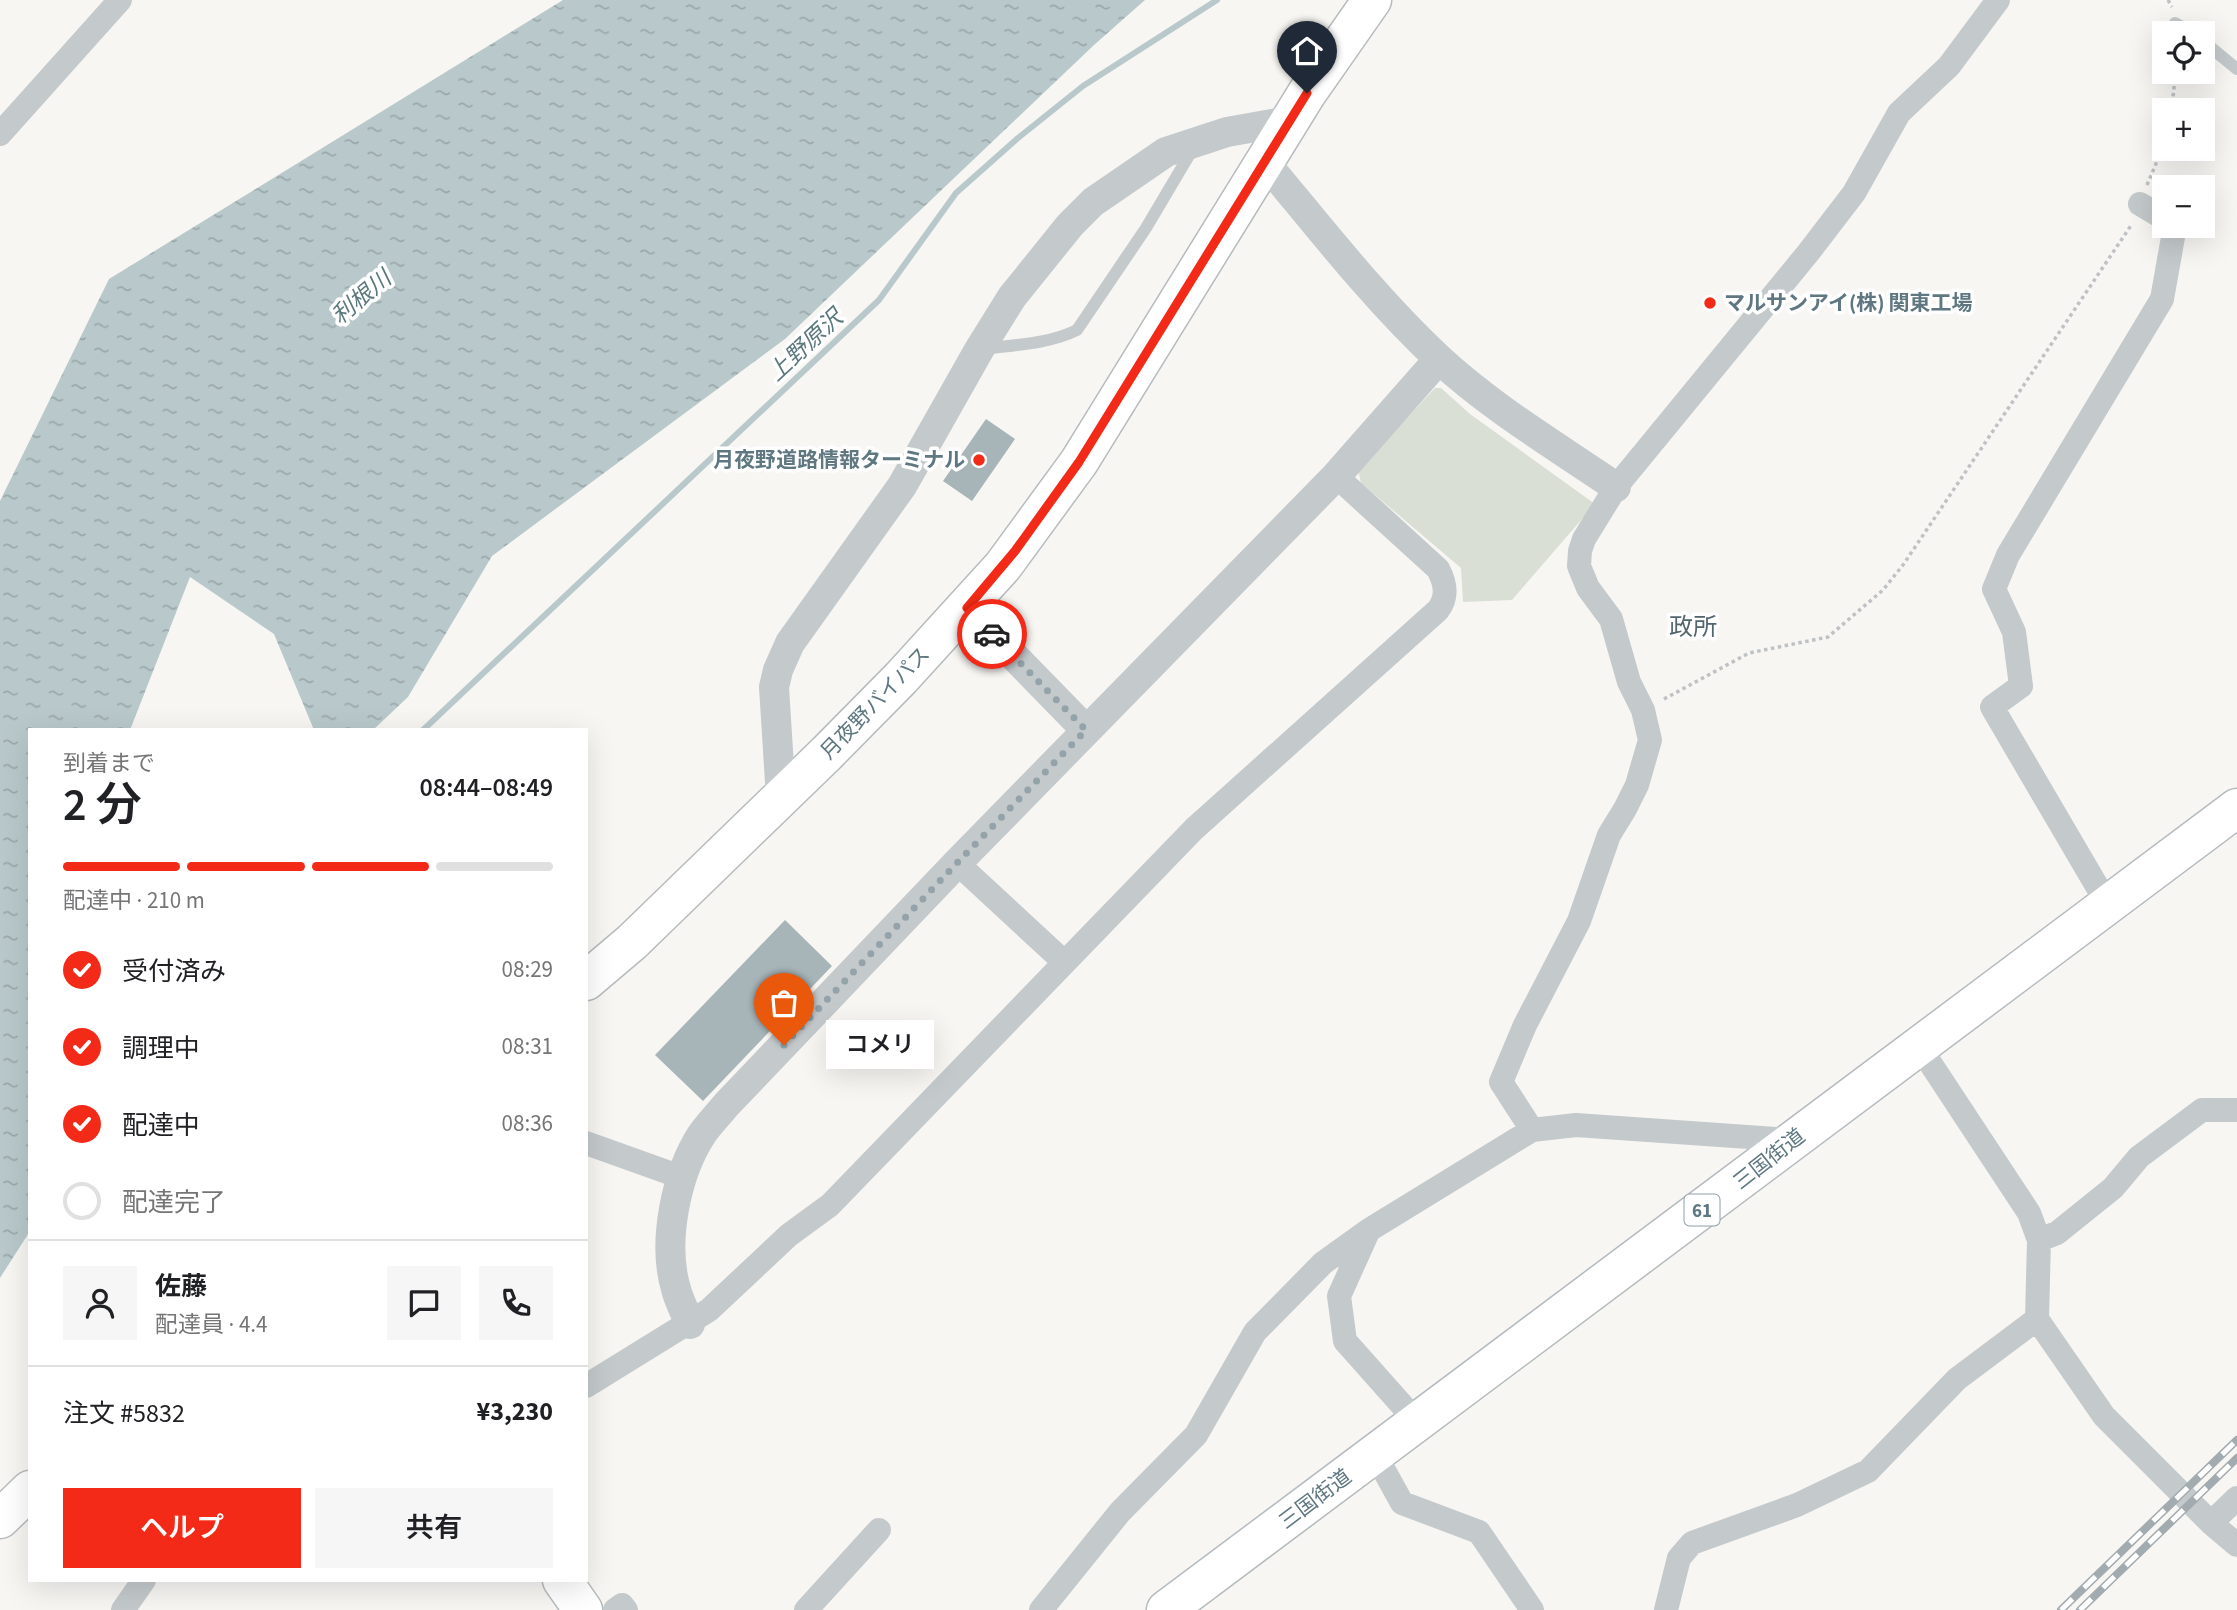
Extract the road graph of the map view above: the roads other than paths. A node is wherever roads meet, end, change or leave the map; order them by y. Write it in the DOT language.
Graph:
graph roads {
  1 [pos="120,0"];
  2 [pos="1372,0"];
  3 [pos="1998,0"];
  4 [pos="2215,51"];
  5 [pos="2237,69"];
  6 [pos="1289,121"];
  7 [pos="0,135"];
  8 [pos="1198,140"];
  9 [pos="1264,161"];
  10 [pos="2140,204"];
  11 [pos="2152,211"];
  12 [pos="2173,238"];
  13 [pos="978,350"];
  14 [pos="1439,359"];
  15 [pos="1336,476"];
  16 [pos="1616,487"];
  17 [pos="967,608"];
  18 [pos="1086,730"];
  19 [pos="781,798"];
  20 [pos="2237,808"];
  21 [pos="957,863"];
  22 [pos="2108,905"];
  23 [pos="1063,961"];
  24 [pos="588,979"];
  25 [pos="1919,1046"];
  26 [pos="2237,1110"];
  27 [pos="1532,1130"];
  28 [pos="1792,1140"];
  29 [pos="588,1144"];
  30 [pos="681,1177"];
  31 [pos="1369,1230"];
  32 [pos="2039,1240"];
  33 [pos="2037,1320"];
  34 [pos="690,1324"];
  35 [pos="588,1385"];
  36 [pos="1417,1422"];
  37 [pos="1375,1454"];
  38 [pos="28,1492"];
  39 [pos="2237,1498"];
  40 [pos="0,1520"];
  41 [pos="2211,1523"];
  42 [pos="879,1530"];
  43 [pos="2237,1545"];
  44 [pos="143,1582"];
  45 [pos="563,1582"];
  46 [pos="123,1610"];
  47 [pos="583,1610"];
  48 [pos="615,1610"];
  49 [pos="626,1610"];
  50 [pos="806,1610"];
  51 [pos="1041,1610"];
  52 [pos="1166,1610"];
  53 [pos="1532,1610"];
  54 [pos="1666,1610"];
  1 -- 7 [label="street"];
  2 -- 6 [label="main road, 月夜野バイパス"];
  3 -- 16 [label="street"];
  4 -- 5 [label="lane"];
  6 -- 8 [label="street"];
  6 -- 9 [label="main road, 月夜野バイパス"];
  8 -- 13 [label="street"];
  8 -- 13 [label="lane"];
  9 -- 14 [label="street"];
  9 -- 17 [label="main road, 月夜野バイパス"];
  10 -- 11 [label="street"];
  12 -- 22 [label="street"];
  13 -- 19 [label="street"];
  14 -- 15 [label="street"];
  14 -- 16 [label="street"];
  15 -- 18 [label="street"];
  15 -- 23 [label="street"];
  16 -- 27 [label="street"];
  17 -- 18 [label="street"];
  17 -- 19 [label="main road, 月夜野バイパス"];
  18 -- 21 [label="street"];
  19 -- 24 [label="main road, 月夜野バイパス"];
  20 -- 22 [label="main road, 三国街道 / 61"];
  21 -- 23 [label="street"];
  21 -- 30 [label="street"];
  22 -- 25 [label="main road, 三国街道 / 61"];
  23 -- 34 [label="street"];
  25 -- 28 [label="main road, 三国街道 / 61"];
  25 -- 32 [label="street"];
  26 -- 32 [label="street"];
  27 -- 28 [label="street"];
  27 -- 31 [label="street"];
  28 -- 36 [label="main road, 三国街道 / 61"];
  29 -- 30 [label="street"];
  30 -- 34 [label="street"];
  31 -- 36 [label="street"];
  31 -- 51 [label="street"];
  32 -- 33 [label="street"];
  33 -- 41 [label="street"];
  33 -- 54 [label="street"];
  34 -- 35 [label="street"];
  36 -- 37 [label="main road, 三国街道 / 61"];
  37 -- 52 [label="main road, 三国街道 / 61"];
  37 -- 53 [label="street"];
  38 -- 40 [label="main road"];
  39 -- 41 [label="street"];
  41 -- 43 [label="street"];
  42 -- 50 [label="street"];
  44 -- 46 [label="street"];
  45 -- 47 [label="main road"];
  48 -- 49 [label="street"];
}
